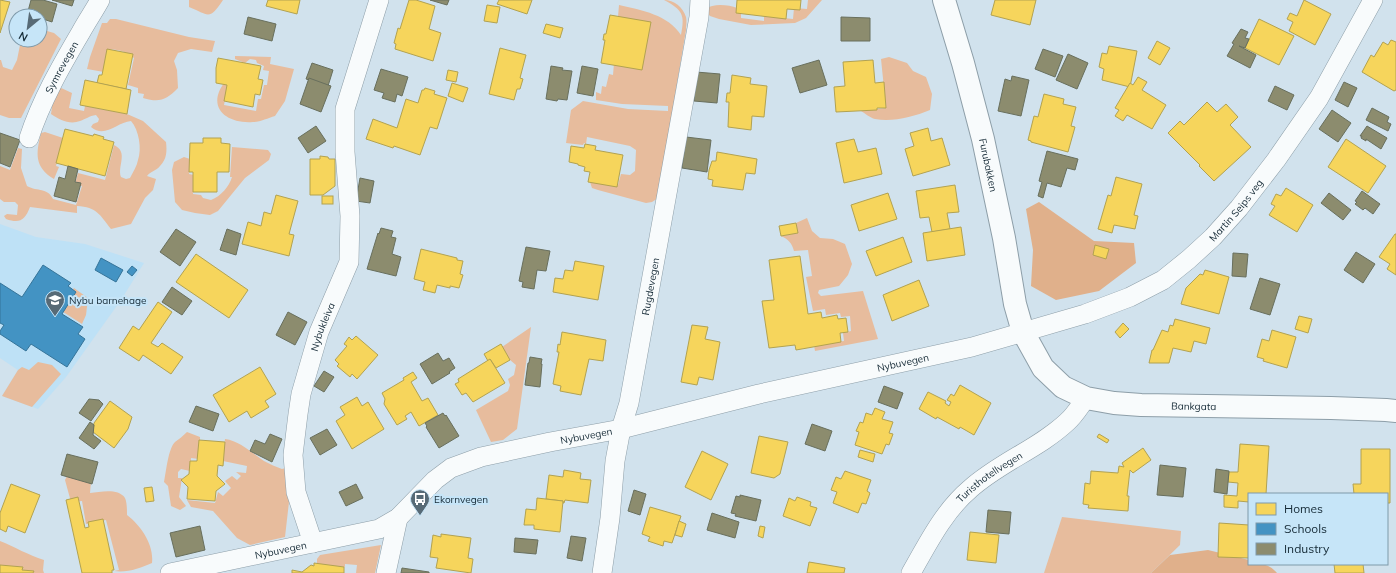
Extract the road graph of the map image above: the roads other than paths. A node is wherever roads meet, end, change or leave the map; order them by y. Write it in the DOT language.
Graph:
graph roads {
  1 [pos="100,0"];
  2 [pos="379,0"];
  3 [pos="700,0"];
  4 [pos="944,0"];
  5 [pos="1374,0"];
  6 [pos="29,138"];
  7 [pos="1023,332"];
  8 [pos="1086,398"];
  9 [pos="1396,411"];
  10 [pos="621,429"];
  11 [pos="398,518"];
  12 [pos="313,543"];
  13 [pos="170,573"];
  14 [pos="386,573"];
  15 [pos="602,573"];
  16 [pos="911,573"];
  1 -- 6 [label="street, Symrevegen"];
  2 -- 12 [label="street, Nybukleiva"];
  3 -- 10 [label="street, Rugdevegen"];
  4 -- 7 [label="street, Furubakken"];
  5 -- 7 [label="street, Martin Seips veg"];
  7 -- 8 [label="street, Bankgata"];
  7 -- 10 [label="street, Nybuvegen"];
  8 -- 9 [label="street, Bankgata"];
  8 -- 16 [label="street, Turisthotellvegen"];
  10 -- 11 [label="street, Nybuvegen"];
  10 -- 15 [label="street, Rugdevegen"];
  11 -- 12 [label="street, Nybuvegen"];
  11 -- 14 [label="street"];
  12 -- 13 [label="street, Nybuvegen"];
}
